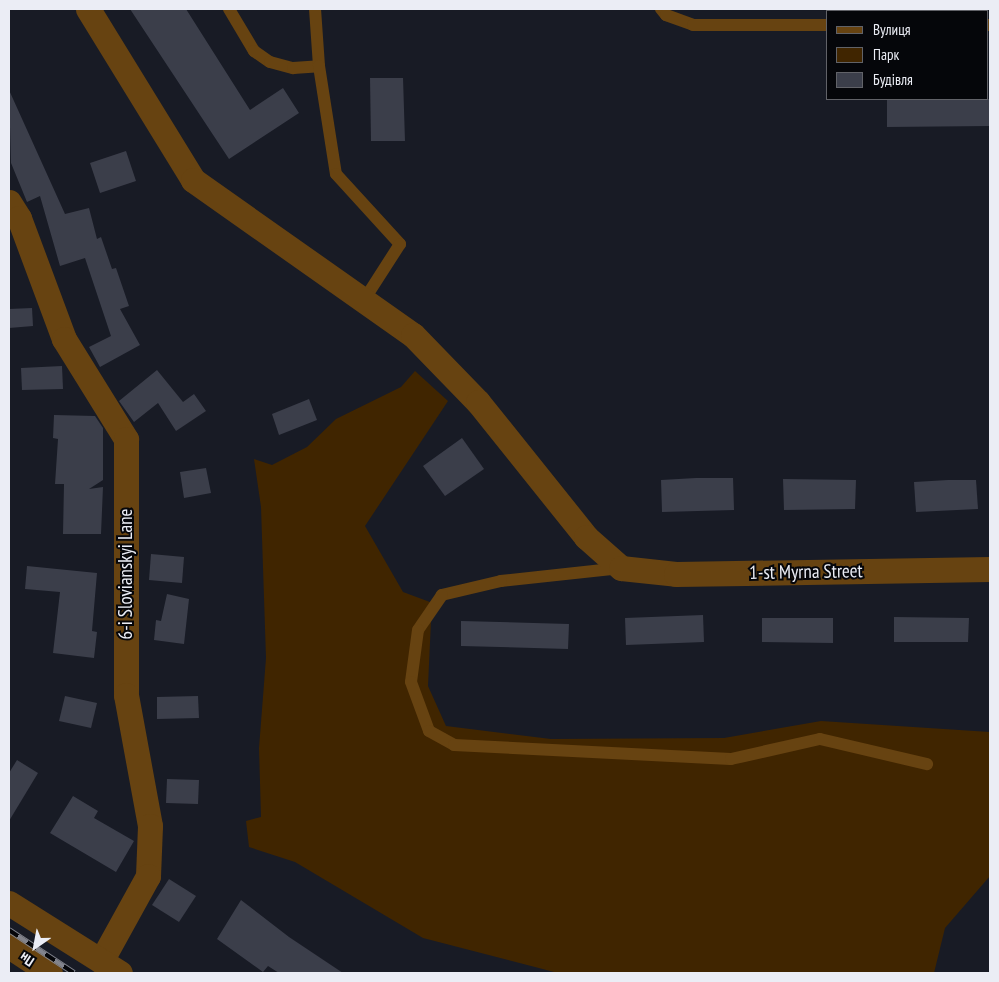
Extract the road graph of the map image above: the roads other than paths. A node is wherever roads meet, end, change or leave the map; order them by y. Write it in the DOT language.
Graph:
graph roads {
  1 [pos="88,9"];
  2 [pos="229,9"];
  3 [pos="315,9"];
  4 [pos="661,9"];
  5 [pos="826,25"];
  6 [pos="319,66"];
  7 [pos="9,202"];
  8 [pos="364,300"];
  9 [pos="621,568"];
  10 [pos="990,569"];
  11 [pos="927,764"];
  12 [pos="9,903"];
  13 [pos="9,946"];
  14 [pos="111,967"];
  15 [pos="50,973"];
  1 -- 8 [label="street"];
  2 -- 6 [label="lane"];
  3 -- 6 [label="lane"];
  4 -- 5 [label="lane"];
  6 -- 8 [label="lane"];
  7 -- 14 [label="street, 6-i Slovianskyi Lane"];
  8 -- 9 [label="street"];
  9 -- 10 [label="street, 1-st Myrna Street"];
  9 -- 11 [label="lane"];
  12 -- 14 [label="street"];
  13 -- 15 [label="street"];
}
